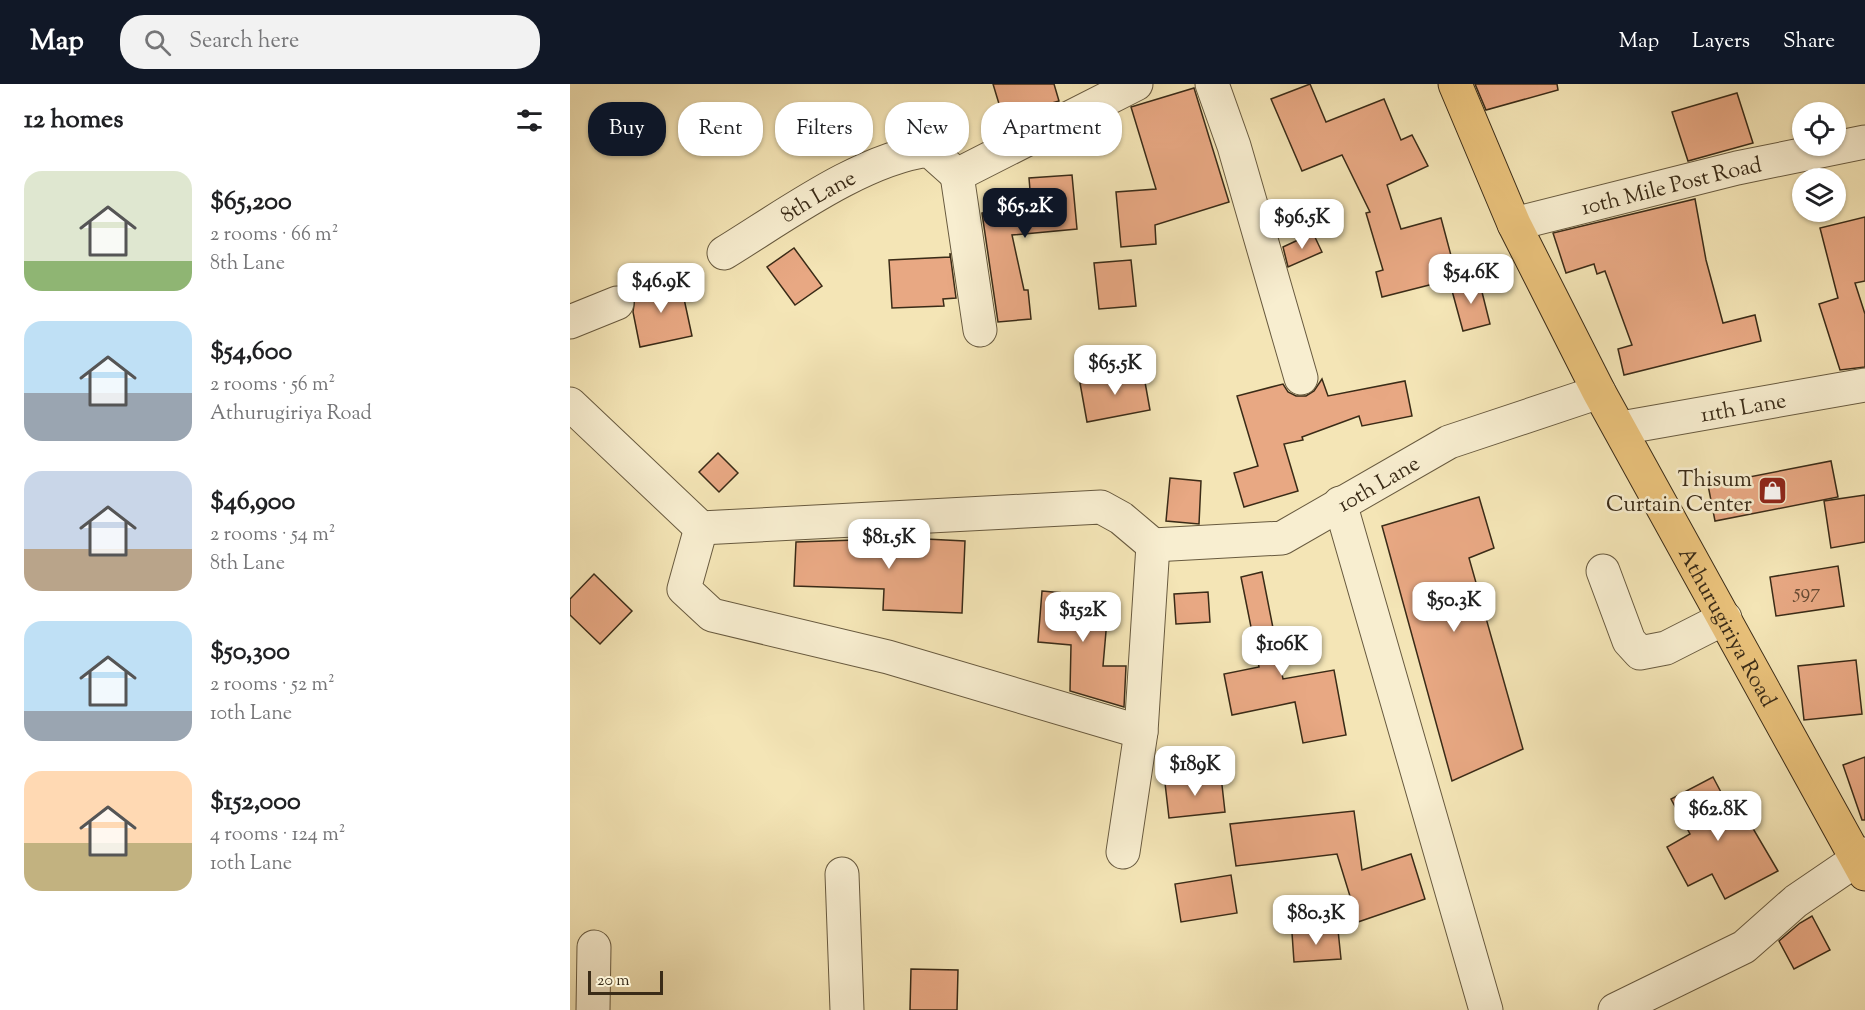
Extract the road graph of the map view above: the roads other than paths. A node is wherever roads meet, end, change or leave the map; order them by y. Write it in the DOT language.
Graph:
graph roads {
  1 [pos="1136,84"];
  2 [pos="1212,84"];
  3 [pos="1455,84"];
  4 [pos="1865,142"];
  5 [pos="957,175"];
  6 [pos="1514,225"];
  7 [pos="724,253"];
  8 [pos="617,303"];
  9 [pos="570,321"];
  10 [pos="980,330"];
  11 [pos="1300,378"];
  12 [pos="1865,385"];
  13 [pos="1599,392"];
  14 [pos="570,404"];
  15 [pos="1621,428"];
  16 [pos="1340,503"];
  17 [pos="701,528"];
  18 [pos="1153,545"];
  19 [pos="1603,572"];
  20 [pos="1725,618"];
  21 [pos="1142,732"];
  22 [pos="1123,852"];
  23 [pos="1862,862"];
  24 [pos="843,874"];
  25 [pos="594,947"];
  26 [pos="593,1010"];
  27 [pos="847,1010"];
  28 [pos="1486,1010"];
  29 [pos="1615,1010"];
  1 -- 5 [label="street"];
  2 -- 11 [label="street"];
  3 -- 6 [label="main road, Athurugiriya Road"];
  4 -- 6 [label="street, 10th Mile Post Road"];
  5 -- 7 [label="street, 8th Lane"];
  5 -- 10 [label="street"];
  6 -- 13 [label="main road, Athurugiriya Road"];
  8 -- 9 [label="street"];
  12 -- 15 [label="street, 11th Lane"];
  13 -- 15 [label="main road, Athurugiriya Road"];
  13 -- 16 [label="street, 10th Lane"];
  14 -- 17 [label="street"];
  15 -- 20 [label="main road, Athurugiriya Road"];
  16 -- 18 [label="street, 10th Lane"];
  16 -- 28 [label="street"];
  17 -- 18 [label="street"];
  17 -- 21 [label="street"];
  18 -- 21 [label="street"];
  19 -- 20 [label="street"];
  20 -- 23 [label="main road, Athurugiriya Road"];
  21 -- 22 [label="street"];
  23 -- 29 [label="street"];
  24 -- 27 [label="street"];
  25 -- 26 [label="street"];
}
